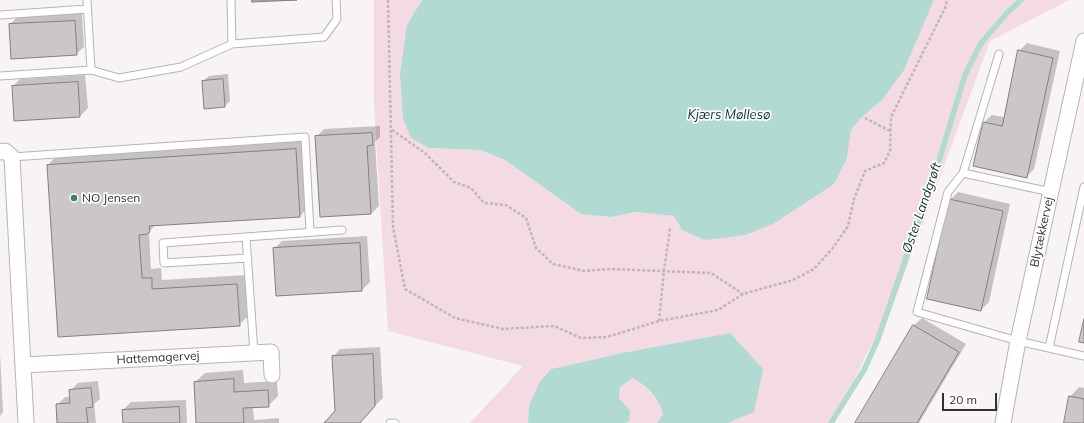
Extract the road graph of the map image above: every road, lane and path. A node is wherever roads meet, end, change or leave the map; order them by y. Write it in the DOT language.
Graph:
graph roads {
  1 [pos="87,0"];
  2 [pos="231,0"];
  3 [pos="336,0"];
  4 [pos="388,0"];
  5 [pos="947,0"];
  6 [pos="87,9"];
  7 [pos="0,15"];
  8 [pos="1084,41"];
  9 [pos="232,44"];
  10 [pos="1000,54"];
  11 [pos="91,70"];
  12 [pos="0,76"];
  13 [pos="865,118"];
  14 [pos="392,130"];
  15 [pos="890,131"];
  16 [pos="6,154"];
  17 [pos="963,173"];
  18 [pos="1084,187"];
  19 [pos="1050,192"];
  20 [pos="670,228"];
  21 [pos="342,230"];
  22 [pos="310,232"];
  23 [pos="246,237"];
  24 [pos="248,258"];
  25 [pos="664,271"];
  26 [pos="743,294"];
  27 [pos="659,321"];
  28 [pos="1018,341"];
  29 [pos="1049,348"];
  30 [pos="254,353"];
  31 [pos="1084,356"];
  32 [pos="23,365"];
  33 [pos="272,375"];
  34 [pos="26,423"];
  35 [pos="390,423"];
  36 [pos="395,423"];
  37 [pos="1003,423"];
  1 -- 6 [label="lane"];
  2 -- 9 [label="lane"];
  3 -- 9 [label="lane"];
  4 -- 14 [label="path"];
  5 -- 15 [label="path"];
  6 -- 7 [label="lane"];
  6 -- 11 [label="lane"];
  8 -- 19 [label="street, Blytækkervej"];
  9 -- 11 [label="lane"];
  10 -- 17 [label="lane"];
  11 -- 12 [label="lane"];
  13 -- 15 [label="path"];
  14 -- 25 [label="path"];
  14 -- 27 [label="path"];
  15 -- 26 [label="path"];
  16 -- 22 [label="lane"];
  16 -- 32 [label="street"];
  17 -- 19 [label="lane"];
  17 -- 28 [label="lane"];
  18 -- 29 [label="lane"];
  19 -- 28 [label="street, Blytækkervej"];
  20 -- 25 [label="path"];
  21 -- 22 [label="lane"];
  22 -- 23 [label="lane"];
  23 -- 24 [label="lane"];
  23 -- 24 [label="lane"];
  24 -- 30 [label="lane"];
  25 -- 26 [label="path"];
  25 -- 27 [label="path"];
  26 -- 27 [label="path"];
  28 -- 29 [label="lane"];
  28 -- 37 [label="street, Blytækkervej"];
  29 -- 31 [label="lane"];
  30 -- 32 [label="street, Hattemagervej"];
  30 -- 33 [label="street, Hattemagervej"];
  32 -- 34 [label="street"];
  35 -- 36 [label="lane"];
}
